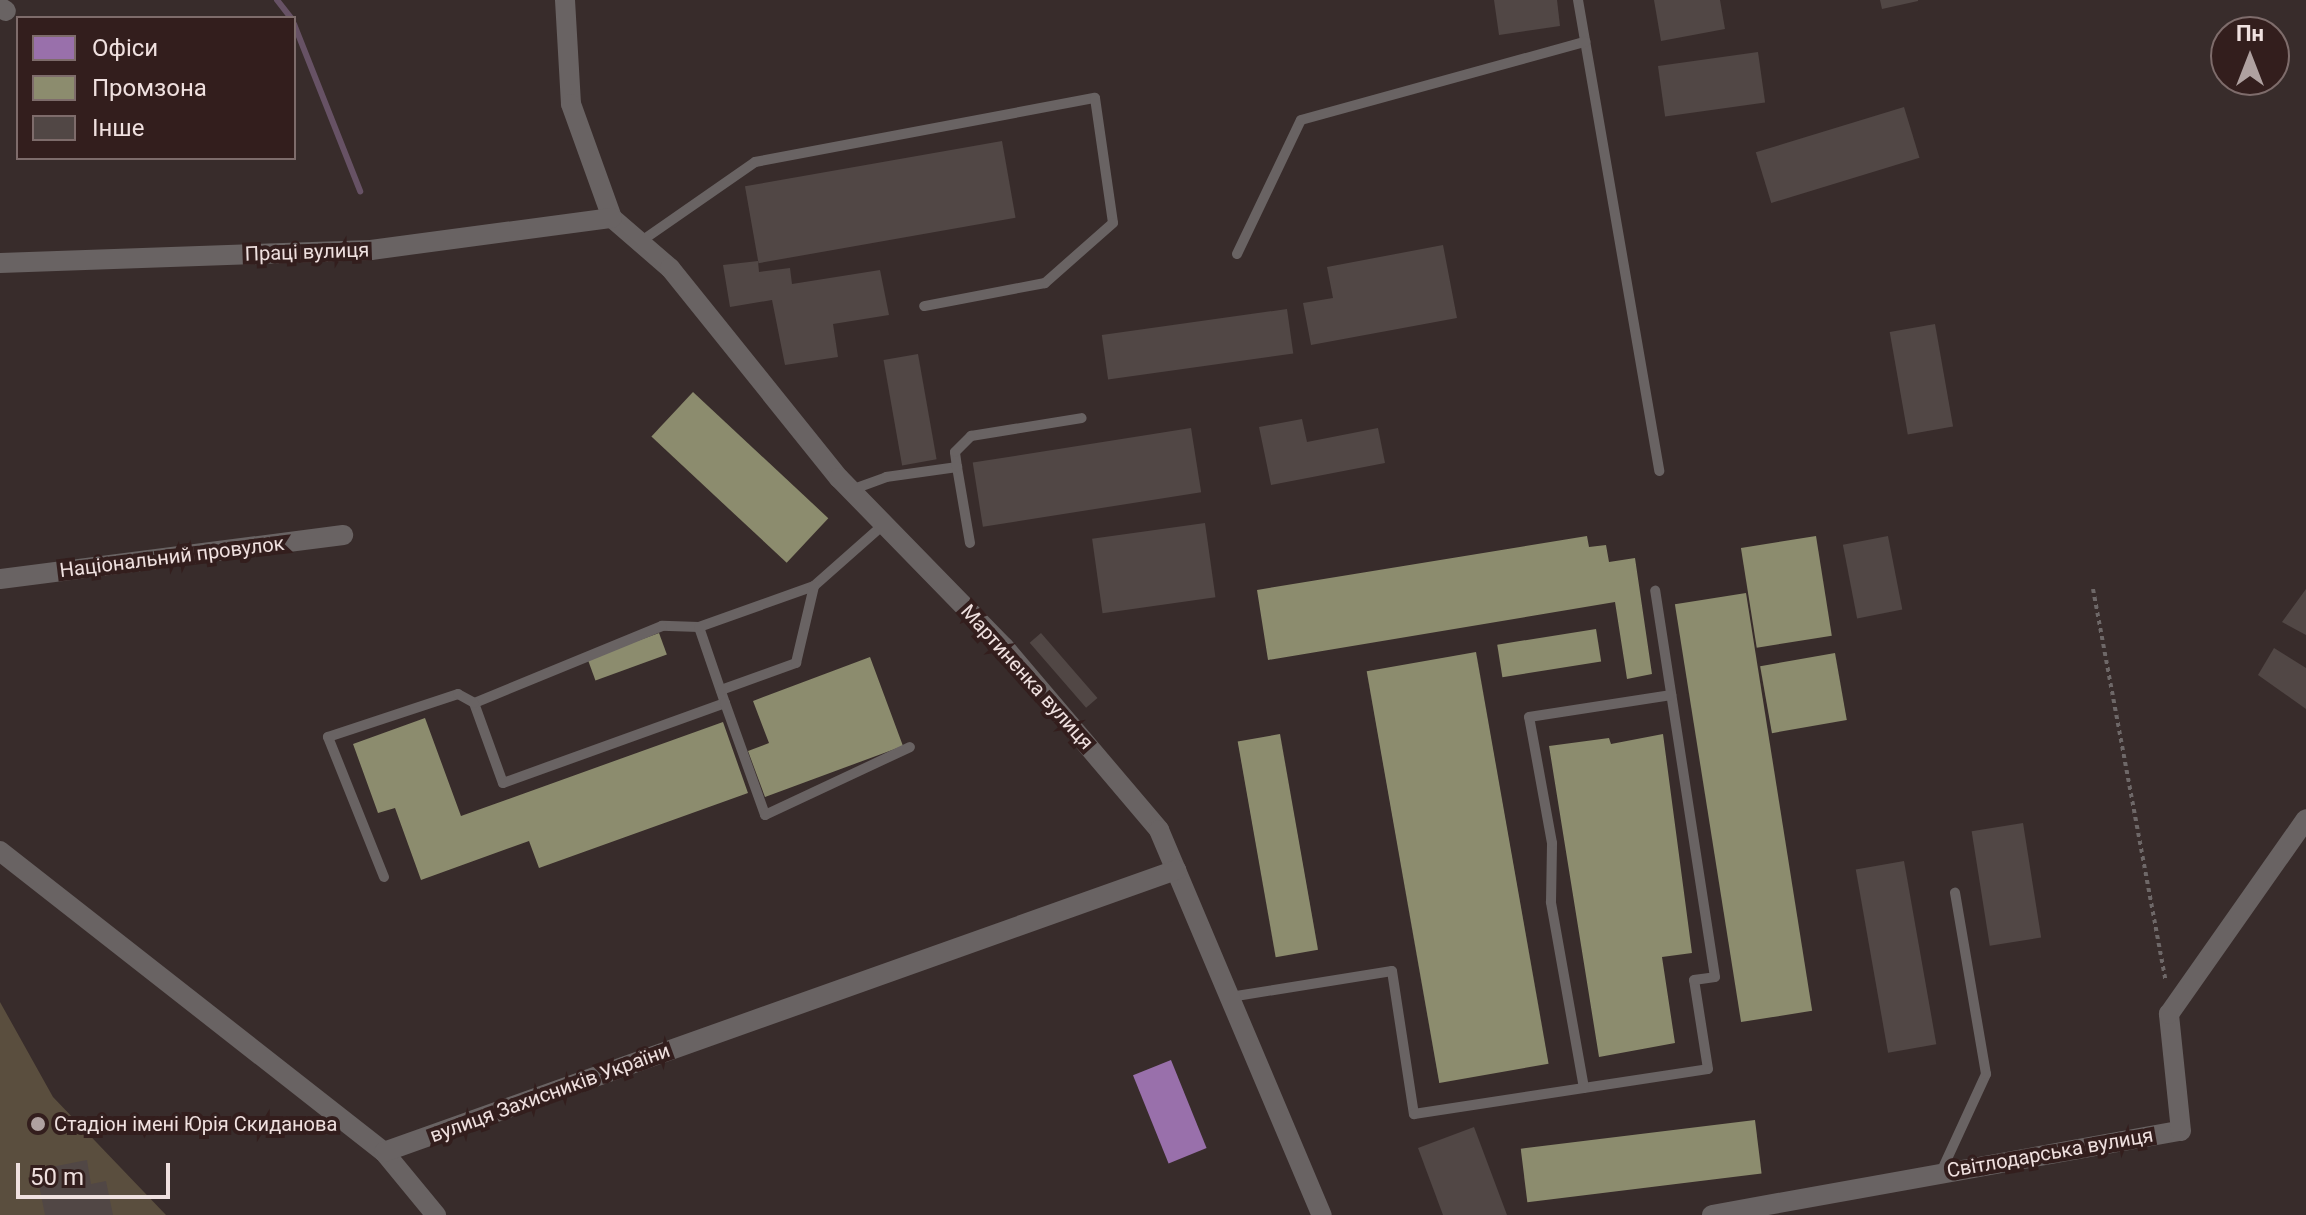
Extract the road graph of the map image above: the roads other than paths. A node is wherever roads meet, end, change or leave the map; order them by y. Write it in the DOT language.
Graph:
graph roads {
  1 [pos="565,0"];
  2 [pos="1578,0"];
  3 [pos="1585,42"];
  4 [pos="612,218"];
  5 [pos="640,242"];
  6 [pos="1237,254"];
  7 [pos="0,263"];
  8 [pos="924,306"];
  9 [pos="1082,418"];
  10 [pos="957,467"];
  11 [pos="1659,471"];
  12 [pos="851,490"];
  13 [pos="884,524"];
  14 [pos="343,535"];
  15 [pos="970,543"];
  16 [pos="0,579"];
  17 [pos="814,586"];
  18 [pos="1655,591"];
  19 [pos="699,627"];
  20 [pos="721,690"];
  21 [pos="1671,695"];
  22 [pos="474,703"];
  23 [pos="725,703"];
  24 [pos="910,747"];
  25 [pos="2306,819"];
  26 [pos="0,851"];
  27 [pos="1176,870"];
  28 [pos="384,877"];
  29 [pos="1955,893"];
  30 [pos="1230,997"];
  31 [pos="1584,1088"];
  32 [pos="384,1152"];
  33 [pos="1941,1172"];
  34 [pos="436,1215"];
  35 [pos="1322,1215"];
  36 [pos="1712,1215"];
  1 -- 4 [label="street"];
  2 -- 3 [label="lane"];
  3 -- 6 [label="lane"];
  3 -- 11 [label="lane"];
  4 -- 5 [label="street, Мартиненка вулиця"];
  4 -- 7 [label="street, Праці вулиця"];
  5 -- 8 [label="lane"];
  5 -- 12 [label="street, Мартиненка вулиця"];
  9 -- 10 [label="lane"];
  10 -- 12 [label="lane"];
  10 -- 15 [label="lane"];
  12 -- 13 [label="street, Мартиненка вулиця"];
  13 -- 17 [label="lane"];
  13 -- 27 [label="street, Мартиненка вулиця"];
  14 -- 16 [label="street, Національний провулок"];
  17 -- 19 [label="lane"];
  17 -- 20 [label="lane"];
  18 -- 21 [label="lane"];
  19 -- 20 [label="lane"];
  19 -- 22 [label="lane"];
  20 -- 23 [label="lane"];
  21 -- 31 [label="lane"];
  21 -- 31 [label="lane"];
  22 -- 23 [label="lane"];
  22 -- 28 [label="lane"];
  23 -- 24 [label="lane"];
  25 -- 33 [label="street, Світлодарська вулиця"];
  26 -- 32 [label="street"];
  27 -- 30 [label="street, Мартиненка вулиця"];
  27 -- 32 [label="street, вулиця Захисників України"];
  29 -- 33 [label="lane"];
  30 -- 31 [label="lane"];
  30 -- 35 [label="street, Мартиненка вулиця"];
  32 -- 34 [label="street"];
  33 -- 36 [label="street, Світлодарська вулиця"];
}
